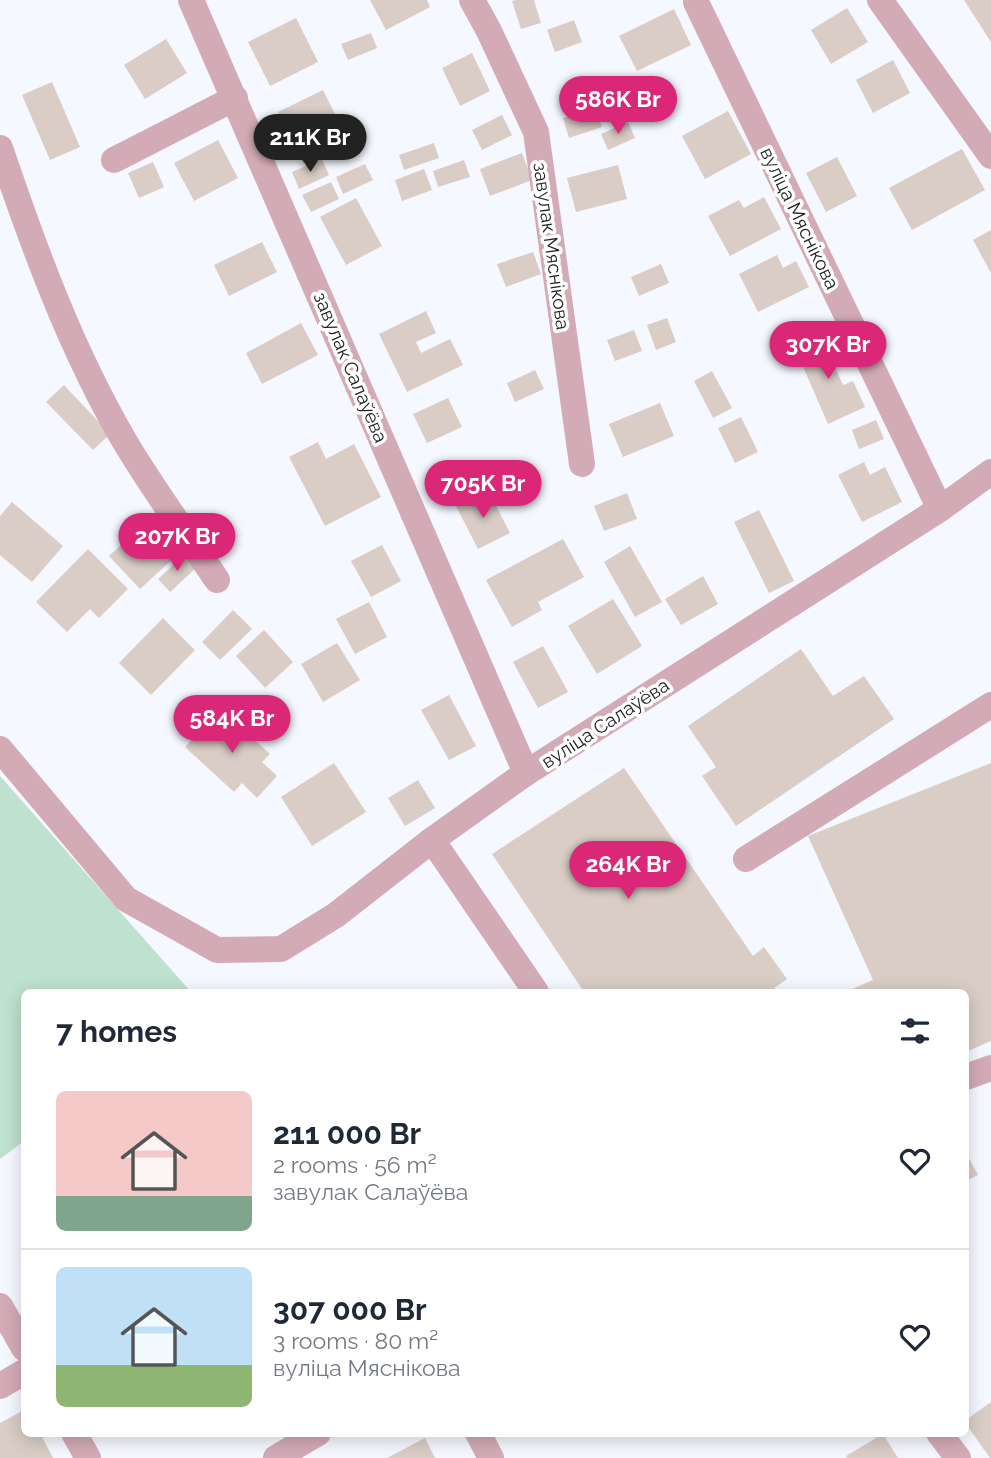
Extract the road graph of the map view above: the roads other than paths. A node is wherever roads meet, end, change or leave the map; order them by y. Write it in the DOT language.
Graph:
graph roads {
  1 [pos="191,0"];
  2 [pos="472,0"];
  3 [pos="880,0"];
  4 [pos="696,2"];
  5 [pos="235,98"];
  6 [pos="0,148"];
  7 [pos="991,156"];
  8 [pos="114,160"];
  9 [pos="582,464"];
  10 [pos="991,472"];
  11 [pos="940,509"];
  12 [pos="217,580"];
  13 [pos="991,705"];
  14 [pos="0,749"];
  15 [pos="527,773"];
  16 [pos="432,840"];
  17 [pos="746,859"];
  18 [pos="534,989"];
  19 [pos="991,1068"];
  20 [pos="969,1076"];
  21 [pos="0,1306"];
  22 [pos="21,1343"];
  23 [pos="21,1374"];
  24 [pos="0,1386"];
  25 [pos="76,1437"];
  26 [pos="311,1437"];
  27 [pos="480,1437"];
  28 [pos="942,1437"];
  29 [pos="88,1458"];
  30 [pos="276,1458"];
  31 [pos="491,1458"];
  32 [pos="958,1458"];
  1 -- 5 [label="street, завулак Салаўёва"];
  2 -- 9 [label="street, завулак Мяснікова"];
  3 -- 7 [label="street"];
  4 -- 11 [label="street, вуліца Мяснікова"];
  5 -- 8 [label="street"];
  5 -- 15 [label="street, завулак Салаўёва"];
  6 -- 12 [label="street"];
  10 -- 11 [label="street, вуліца Салаўёва"];
  11 -- 15 [label="street, вуліца Салаўёва"];
  13 -- 17 [label="street"];
  14 -- 16 [label="street, вуліца Салаўёва"];
  15 -- 16 [label="street, вуліца Салаўёва"];
  16 -- 18 [label="street"];
  19 -- 20 [label="street"];
  21 -- 22 [label="street"];
  23 -- 24 [label="street"];
  25 -- 29 [label="street"];
  26 -- 30 [label="street"];
  27 -- 31 [label="street"];
  28 -- 32 [label="street"];
}
